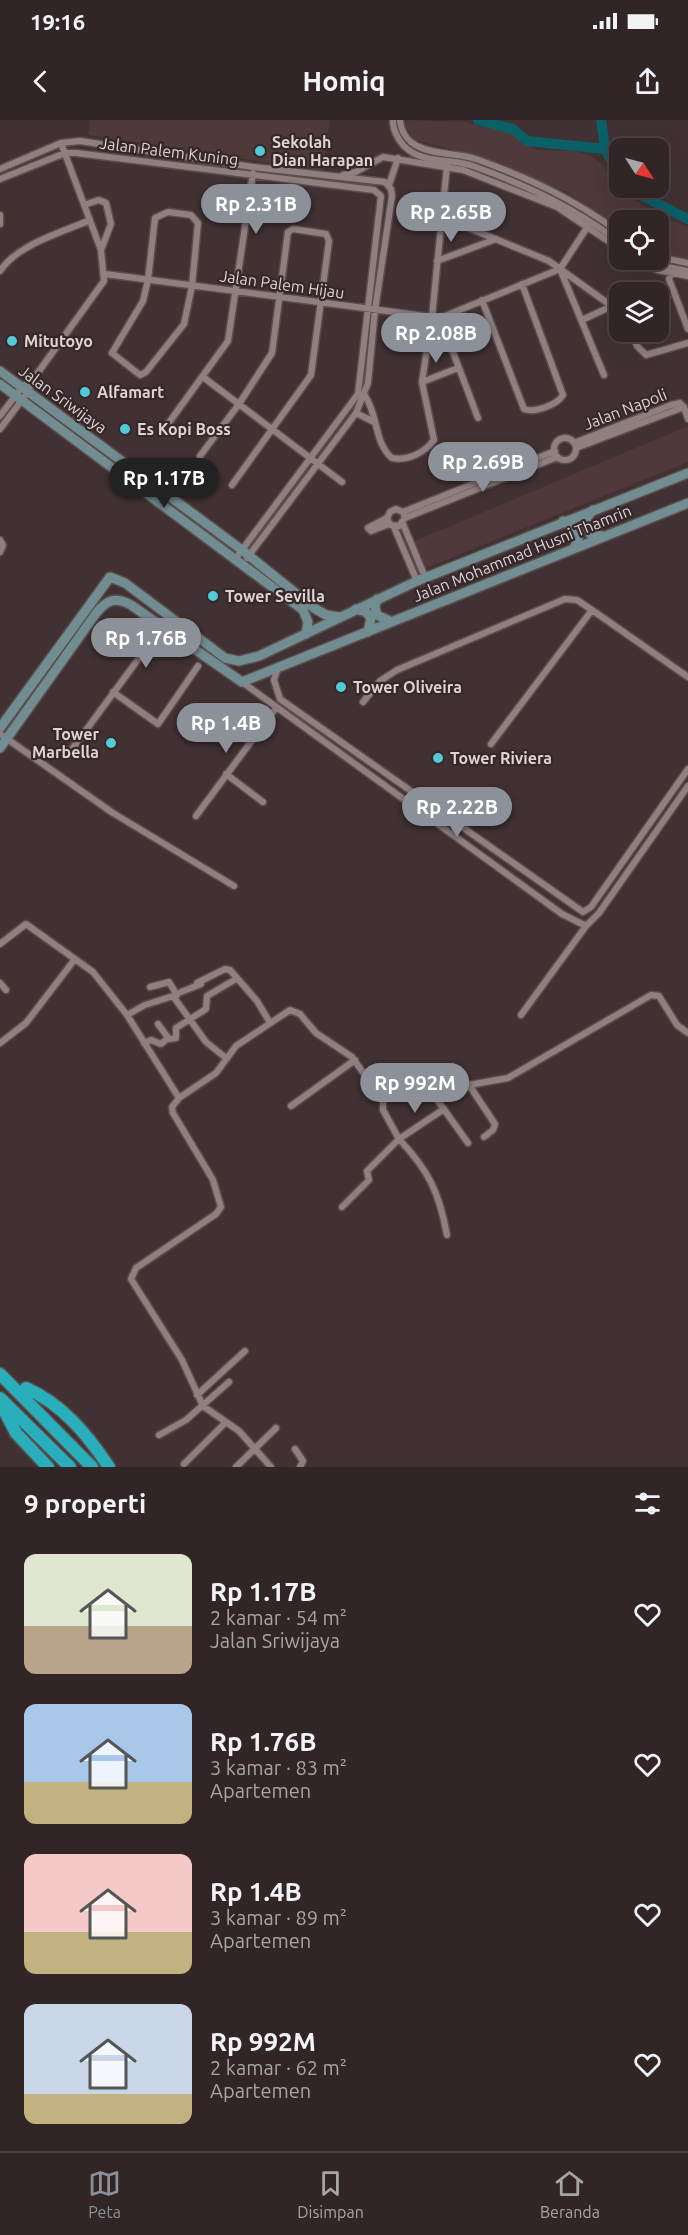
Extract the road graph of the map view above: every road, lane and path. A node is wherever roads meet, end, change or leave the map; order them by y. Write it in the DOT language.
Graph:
graph roads {
  1 [pos="393,120"];
  2 [pos="400,120"];
  3 [pos="61,143"];
  4 [pos="66,153"];
  5 [pos="398,158"];
  6 [pos="447,166"];
  7 [pos="253,167"];
  8 [pos="0,169"];
  9 [pos="253,175"];
  10 [pos="338,176"];
  11 [pos="0,179"];
  12 [pos="390,187"];
  13 [pos="84,205"];
  14 [pos="0,215"];
  15 [pos="442,217"];
  16 [pos="90,220"];
  17 [pos="0,224"];
  18 [pos="609,225"];
  19 [pos="588,226"];
  20 [pos="609,234"];
  21 [pos="497,239"];
  22 [pos="609,241"];
  23 [pos="101,250"];
  24 [pos="669,259"];
  25 [pos="437,261"];
  26 [pos="549,261"];
  27 [pos="688,263"];
  28 [pos="669,267"];
  29 [pos="560,268"];
  30 [pos="661,270"];
  31 [pos="688,270"];
  32 [pos="0,271"];
  33 [pos="105,274"];
  34 [pos="545,274"];
  35 [pos="671,274"];
  36 [pos="688,276"];
  37 [pos="148,280"];
  38 [pos="522,284"];
  39 [pos="192,286"];
  40 [pos="236,292"];
  41 [pos="278,297"];
  42 [pos="482,300"];
  43 [pos="320,303"];
  44 [pos="609,304"];
  45 [pos="609,307"];
  46 [pos="371,310"];
  47 [pos="432,317"];
  48 [pos="440,318"];
  49 [pos="582,320"];
  50 [pos="688,329"];
  51 [pos="636,342"];
  52 [pos="688,343"];
  53 [pos="458,368"];
  54 [pos="0,371"];
  55 [pos="604,375"];
  56 [pos="203,377"];
  57 [pos="422,382"];
  58 [pos="0,384"];
  59 [pos="365,396"];
  60 [pos="19,397"];
  61 [pos="239,404"];
  62 [pos="356,413"];
  63 [pos="0,416"];
  64 [pos="478,418"];
  65 [pos="688,419"];
  66 [pos="374,422"];
  67 [pos="0,429"];
  68 [pos="165,429"];
  69 [pos="273,430"];
  70 [pos="575,446"];
  71 [pos="556,454"];
  72 [pos="200,456"];
  73 [pos="311,458"];
  74 [pos="317,463"];
  75 [pos="688,473"];
  76 [pos="342,482"];
  77 [pos="232,485"];
  78 [pos="688,503"];
  79 [pos="593,510"];
  80 [pos="404,518"];
  81 [pos="563,521"];
  82 [pos="390,523"];
  83 [pos="604,536"];
  84 [pos="0,540"];
  85 [pos="574,548"];
  86 [pos="0,552"];
  87 [pos="245,554"];
  88 [pos="421,579"];
  89 [pos="105,581"];
  90 [pos="377,599"];
  91 [pos="111,600"];
  92 [pos="356,609"];
  93 [pos="592,610"];
  94 [pos="340,617"];
  95 [pos="390,621"];
  96 [pos="368,632"];
  97 [pos="172,634"];
  98 [pos="306,634"];
  99 [pos="198,666"];
  100 [pos="278,667"];
  101 [pos="688,676"];
  102 [pos="242,682"];
  103 [pos="114,692"];
  104 [pos="363,702"];
  105 [pos="276,708"];
  106 [pos="0,728"];
  107 [pos="3,736"];
  108 [pos="491,744"];
  109 [pos="0,748"];
  110 [pos="67,756"];
  111 [pos="688,769"];
  112 [pos="226,774"];
  113 [pos="688,786"];
  114 [pos="263,802"];
  115 [pos="436,808"];
  116 [pos="196,816"];
  117 [pos="429,818"];
  118 [pos="234,886"];
  119 [pos="586,926"];
  120 [pos="0,944"];
  121 [pos="75,959"];
  122 [pos="236,978"];
  123 [pos="0,982"];
  124 [pos="150,987"];
  125 [pos="6,990"];
  126 [pos="179,993"];
  127 [pos="127,1015"];
  128 [pos="521,1015"];
  129 [pos="190,1020"];
  130 [pos="269,1021"];
  131 [pos="158,1024"];
  132 [pos="688,1033"];
  133 [pos="168,1038"];
  134 [pos="0,1043"];
  135 [pos="144,1044"];
  136 [pos="226,1058"];
  137 [pos="355,1060"];
  138 [pos="469,1085"];
  139 [pos="383,1094"];
  140 [pos="179,1098"];
  141 [pos="438,1101"];
  142 [pos="291,1106"];
  143 [pos="444,1109"];
  144 [pos="484,1137"];
  145 [pos="399,1138"];
  146 [pos="468,1143"];
  147 [pos="342,1207"];
  148 [pos="447,1235"];
  149 [pos="245,1351"];
  150 [pos="4,1377"];
  151 [pos="230,1382"];
  152 [pos="26,1388"];
  153 [pos="197,1395"];
  154 [pos="0,1400"];
  155 [pos="204,1406"];
  156 [pos="226,1422"];
  157 [pos="276,1428"];
  158 [pos="159,1435"];
  159 [pos="255,1448"];
  160 [pos="295,1449"];
  161 [pos="184,1464"];
  162 [pos="48,1467"];
  163 [pos="70,1467"];
  164 [pos="92,1467"];
  165 [pos="109,1467"];
  166 [pos="236,1467"];
  167 [pos="271,1467"];
  168 [pos="300,1467"];
  1 -- 20 [label="street"];
  2 -- 18 [label="street"];
  3 -- 4 [label="street"];
  3 -- 7 [label="street, Jalan Palem Kuning"];
  3 -- 8 [label="street, Jalan Palem Kuning"];
  4 -- 9 [label="street, Jalan Palem Kuning"];
  4 -- 11 [label="street, Jalan Palem Kuning"];
  4 -- 13 [label="street"];
  5 -- 6 [label="street, Jalan Palem Kuning"];
  5 -- 10 [label="street, Jalan Palem Kuning"];
  5 -- 12 [label="street"];
  6 -- 15 [label="street"];
  6 -- 19 [label="street, Jalan Palem Kuning"];
  7 -- 9 [label="street"];
  7 -- 10 [label="street, Jalan Palem Kuning"];
  9 -- 40 [label="street"];
  9 -- 46 [label="street, Jalan Palem Kuning"];
  10 -- 12 [label="street, Jalan Palem Kuning"];
  12 -- 46 [label="street"];
  13 -- 16 [label="street"];
  13 -- 23 [label="street"];
  14 -- 17 [label="street"];
  15 -- 21 [label="street"];
  15 -- 25 [label="street"];
  16 -- 23 [label="street"];
  16 -- 32 [label="street"];
  19 -- 22 [label="street, Jalan Palem Kuning"];
  19 -- 29 [label="street"];
  21 -- 25 [label="street"];
  21 -- 26 [label="street"];
  23 -- 33 [label="street"];
  24 -- 27 [label="street"];
  25 -- 47 [label="street"];
  26 -- 29 [label="street"];
  26 -- 34 [label="street"];
  28 -- 31 [label="street"];
  29 -- 34 [label="street"];
  29 -- 44 [label="street"];
  29 -- 49 [label="street"];
  30 -- 35 [label="street"];
  33 -- 37 [label="street, Jalan Palem Hijau"];
  33 -- 60 [label="street"];
  34 -- 38 [label="street"];
  35 -- 36 [label="street"];
  35 -- 50 [label="street"];
  37 -- 39 [label="street, Jalan Palem Hijau"];
  37 -- 39 [label="street"];
  37 -- 39 [label="street"];
  38 -- 42 [label="street"];
  38 -- 42 [label="street"];
  39 -- 40 [label="street, Jalan Palem Hijau"];
  40 -- 41 [label="street, Jalan Palem Hijau"];
  40 -- 56 [label="street"];
  41 -- 43 [label="street, Jalan Palem Hijau"];
  41 -- 43 [label="street"];
  41 -- 61 [label="street"];
  42 -- 48 [label="street"];
  43 -- 46 [label="street, Jalan Palem Hijau"];
  43 -- 69 [label="street"];
  45 -- 49 [label="street"];
  46 -- 47 [label="street, Jalan Palem Hijau"];
  46 -- 59 [label="street"];
  46 -- 73 [label="street"];
  47 -- 48 [label="street, Jalan Palem Hijau"];
  47 -- 57 [label="street"];
  48 -- 53 [label="street"];
  49 -- 55 [label="street"];
  51 -- 52 [label="street"];
  53 -- 57 [label="street"];
  53 -- 64 [label="street"];
  54 -- 60 [label="street, Jalan Sriwijaya"];
  56 -- 61 [label="street"];
  56 -- 68 [label="street"];
  57 -- 66 [label="street"];
  58 -- 60 [label="street, Jalan Sriwijaya"];
  59 -- 62 [label="street"];
  59 -- 66 [label="street"];
  60 -- 63 [label="street"];
  60 -- 67 [label="street"];
  60 -- 87 [label="street, Jalan Sriwijaya"];
  61 -- 69 [label="street"];
  61 -- 72 [label="street"];
  62 -- 66 [label="street"];
  62 -- 74 [label="street"];
  65 -- 70 [label="street, Jalan Napoli"];
  69 -- 73 [label="street"];
  69 -- 77 [label="street"];
  70 -- 71 [label="street, Jalan Napoli"];
  70 -- 71 [label="street, Jalan Napoli"];
  71 -- 80 [label="street, Jalan Napoli"];
  73 -- 74 [label="street"];
  73 -- 87 [label="street"];
  74 -- 76 [label="street"];
  74 -- 87 [label="street"];
  75 -- 79 [label="street, Jalan Mohammad Husni Thamrin"];
  78 -- 83 [label="street, Jalan Mohammad Husni Thamrin"];
  79 -- 81 [label="street, Jalan Mohammad Husni Thamrin"];
  79 -- 83 [label="street"];
  80 -- 82 [label="street, Jalan Napoli"];
  80 -- 82 [label="street, Jalan Napoli"];
  80 -- 88 [label="street"];
  81 -- 85 [label="street"];
  81 -- 88 [label="street, Jalan Mohammad Husni Thamrin"];
  82 -- 88 [label="street"];
  83 -- 85 [label="street, Jalan Mohammad Husni Thamrin"];
  84 -- 86 [label="street"];
  85 -- 95 [label="street, Jalan Mohammad Husni Thamrin"];
  87 -- 94 [label="street, Jalan Sriwijaya"];
  87 -- 98 [label="street, Jalan Sriwijaya"];
  88 -- 90 [label="street, Jalan Mohammad Husni Thamrin"];
  89 -- 91 [label="street"];
  89 -- 98 [label="street, Jalan Mohammad Husni Thamrin"];
  89 -- 106 [label="street"];
  90 -- 92 [label="street, Jalan Mohammad Husni Thamrin"];
  90 -- 95 [label="street"];
  91 -- 97 [label="street"];
  91 -- 107 [label="street"];
  92 -- 94 [label="street, Jalan Mohammad Husni Thamrin"];
  92 -- 96 [label="street"];
  93 -- 101 [label="street"];
  93 -- 104 [label="street"];
  93 -- 108 [label="street"];
  94 -- 98 [label="street, Jalan Mohammad Husni Thamrin"];
  95 -- 96 [label="street, Jalan Mohammad Husni Thamrin"];
  96 -- 100 [label="street, Jalan Mohammad Husni Thamrin"];
  97 -- 102 [label="street"];
  97 -- 103 [label="street"];
  99 -- 103 [label="street"];
  100 -- 102 [label="street, Jalan Mohammad Husni Thamrin"];
  100 -- 115 [label="street"];
  102 -- 105 [label="street"];
  103 -- 110 [label="street"];
  105 -- 112 [label="street"];
  105 -- 117 [label="street"];
  107 -- 109 [label="street"];
  107 -- 118 [label="street"];
  111 -- 115 [label="street"];
  112 -- 114 [label="street"];
  112 -- 116 [label="street"];
  113 -- 119 [label="street"];
  115 -- 117 [label="street"];
  117 -- 119 [label="street"];
  119 -- 128 [label="street"];
  120 -- 121 [label="street"];
  121 -- 127 [label="street"];
  121 -- 134 [label="street"];
  122 -- 126 [label="street"];
  122 -- 129 [label="street"];
  122 -- 130 [label="street"];
  123 -- 125 [label="street"];
  124 -- 126 [label="street"];
  126 -- 127 [label="street"];
  126 -- 129 [label="street"];
  127 -- 135 [label="street"];
  129 -- 133 [label="street"];
  129 -- 136 [label="street"];
  130 -- 136 [label="street"];
  130 -- 137 [label="street"];
  131 -- 133 [label="street"];
  132 -- 138 [label="street"];
  133 -- 135 [label="street"];
  135 -- 140 [label="street"];
  136 -- 140 [label="street"];
  137 -- 139 [label="street"];
  137 -- 142 [label="street"];
  138 -- 141 [label="street"];
  138 -- 144 [label="street"];
  139 -- 141 [label="street"];
  139 -- 145 [label="street"];
  140 -- 153 [label="street"];
  141 -- 143 [label="street"];
  143 -- 145 [label="street"];
  143 -- 146 [label="street"];
  145 -- 147 [label="street"];
  145 -- 148 [label="street"];
  149 -- 153 [label="street"];
  150 -- 152 [label="street"];
  150 -- 164 [label="highway"];
  151 -- 155 [label="street"];
  152 -- 165 [label="highway"];
  153 -- 155 [label="street"];
  154 -- 162 [label="highway"];
  154 -- 163 [label="highway"];
  155 -- 156 [label="street"];
  155 -- 158 [label="street"];
  156 -- 159 [label="street"];
  156 -- 161 [label="street"];
  157 -- 159 [label="street"];
  159 -- 166 [label="street"];
  159 -- 167 [label="street"];
  160 -- 168 [label="street"];
}
